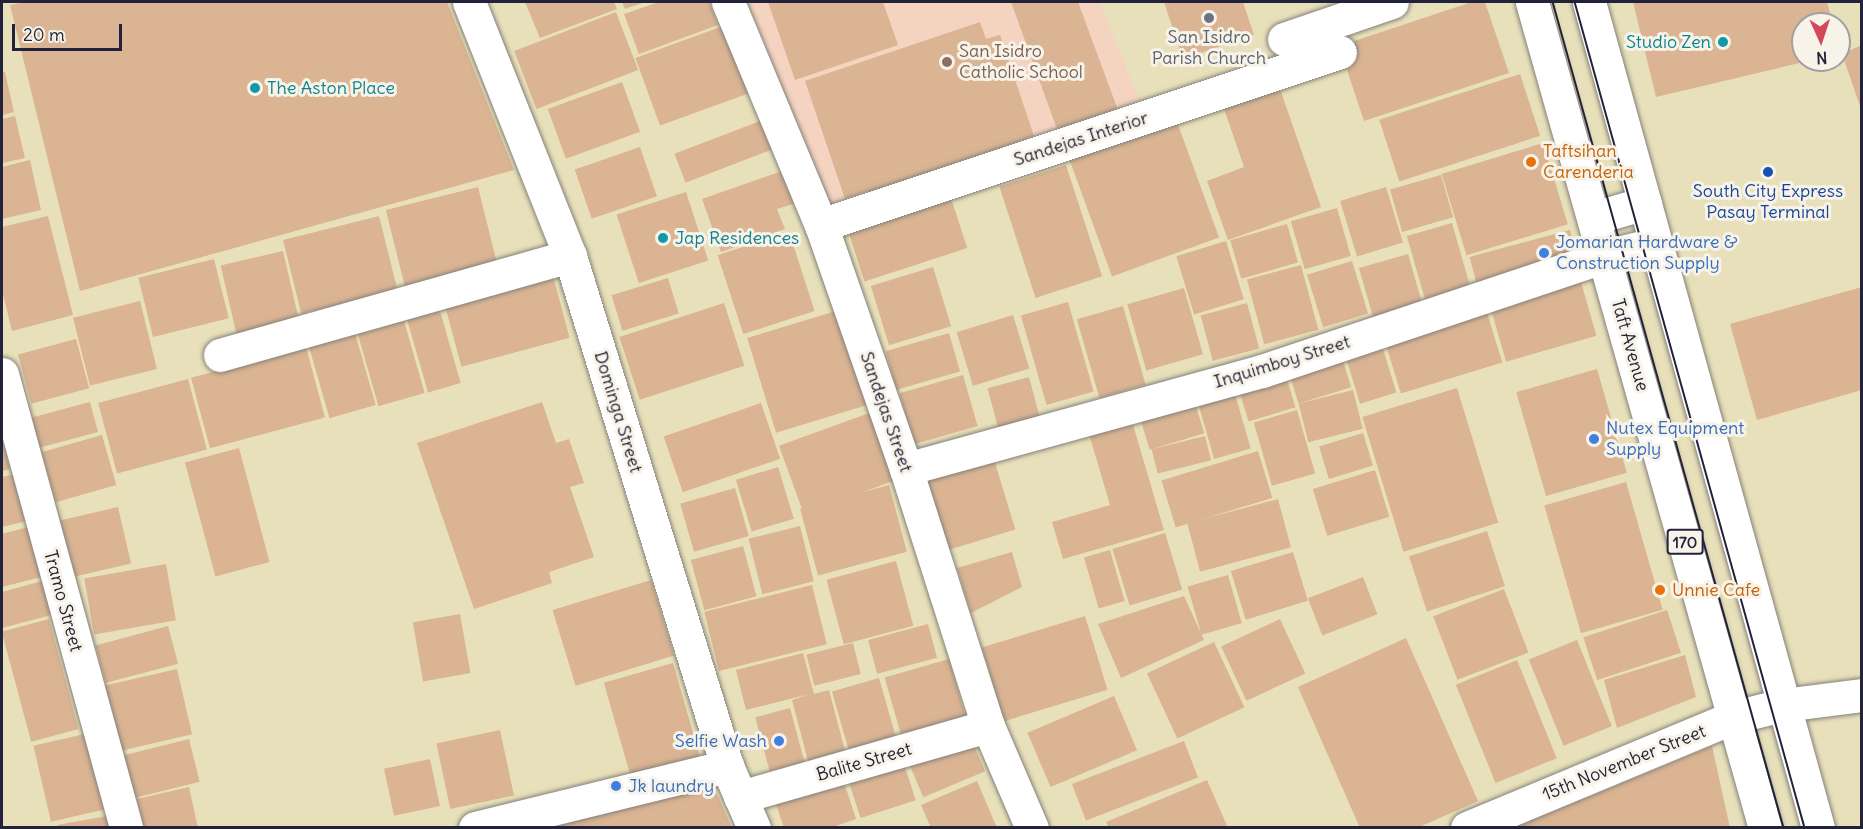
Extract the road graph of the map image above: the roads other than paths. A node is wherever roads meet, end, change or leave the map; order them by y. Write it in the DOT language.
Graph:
graph roads {
  1 [pos="468,2"];
  2 [pos="728,2"];
  3 [pos="1392,2"];
  4 [pos="1532,2"];
  5 [pos="1589,2"];
  6 [pos="1284,39"];
  7 [pos="1340,52"];
  8 [pos="1645,203"];
  9 [pos="1594,218"];
  10 [pos="821,225"];
  11 [pos="1655,244"];
  12 [pos="570,256"];
  13 [pos="1605,256"];
  14 [pos="220,355"];
  15 [pos="2,374"];
  16 [pos="7,418"];
  17 [pos="906,469"];
  18 [pos="1862,696"];
  19 [pos="1783,705"];
  20 [pos="1734,717"];
  21 [pos="988,726"];
  22 [pos="727,766"];
  23 [pos="740,797"];
  24 [pos="126,828"];
  25 [pos="475,828"];
  26 [pos="754,828"];
  27 [pos="1032,828"];
  28 [pos="1467,828"];
  29 [pos="1765,828"];
  30 [pos="1818,828"];
  1 -- 12 [label="street, Dominga Street"];
  2 -- 10 [label="street, Sandejas Street"];
  3 -- 6 [label="street"];
  4 -- 9 [label="street, Taft Avenue / 170"];
  5 -- 8 [label="street"];
  7 -- 10 [label="street, Sandejas Interior"];
  8 -- 9 [label="street"];
  8 -- 11 [label="street"];
  9 -- 13 [label="street, Taft Avenue / 170"];
  10 -- 17 [label="street, Sandejas Street"];
  11 -- 13 [label="street, Inquimboy Street"];
  11 -- 19 [label="street"];
  12 -- 14 [label="street"];
  12 -- 22 [label="street, Dominga Street"];
  13 -- 17 [label="street, Inquimboy Street"];
  13 -- 20 [label="street, Taft Avenue / 170"];
  15 -- 16 [label="street, Tramo Street"];
  16 -- 24 [label="street, Tramo Street"];
  17 -- 21 [label="street, Sandejas Street"];
  18 -- 19 [label="street, 15th November Street"];
  19 -- 20 [label="street, 15th November Street"];
  19 -- 30 [label="street"];
  20 -- 28 [label="street, 15th November Street"];
  20 -- 29 [label="street, Taft Avenue / 170"];
  21 -- 23 [label="street, Balite Street"];
  21 -- 27 [label="street, Sandejas Street"];
  22 -- 23 [label="street, Dominga Street"];
  22 -- 25 [label="street"];
  23 -- 26 [label="street, Dominga Street"];
}
